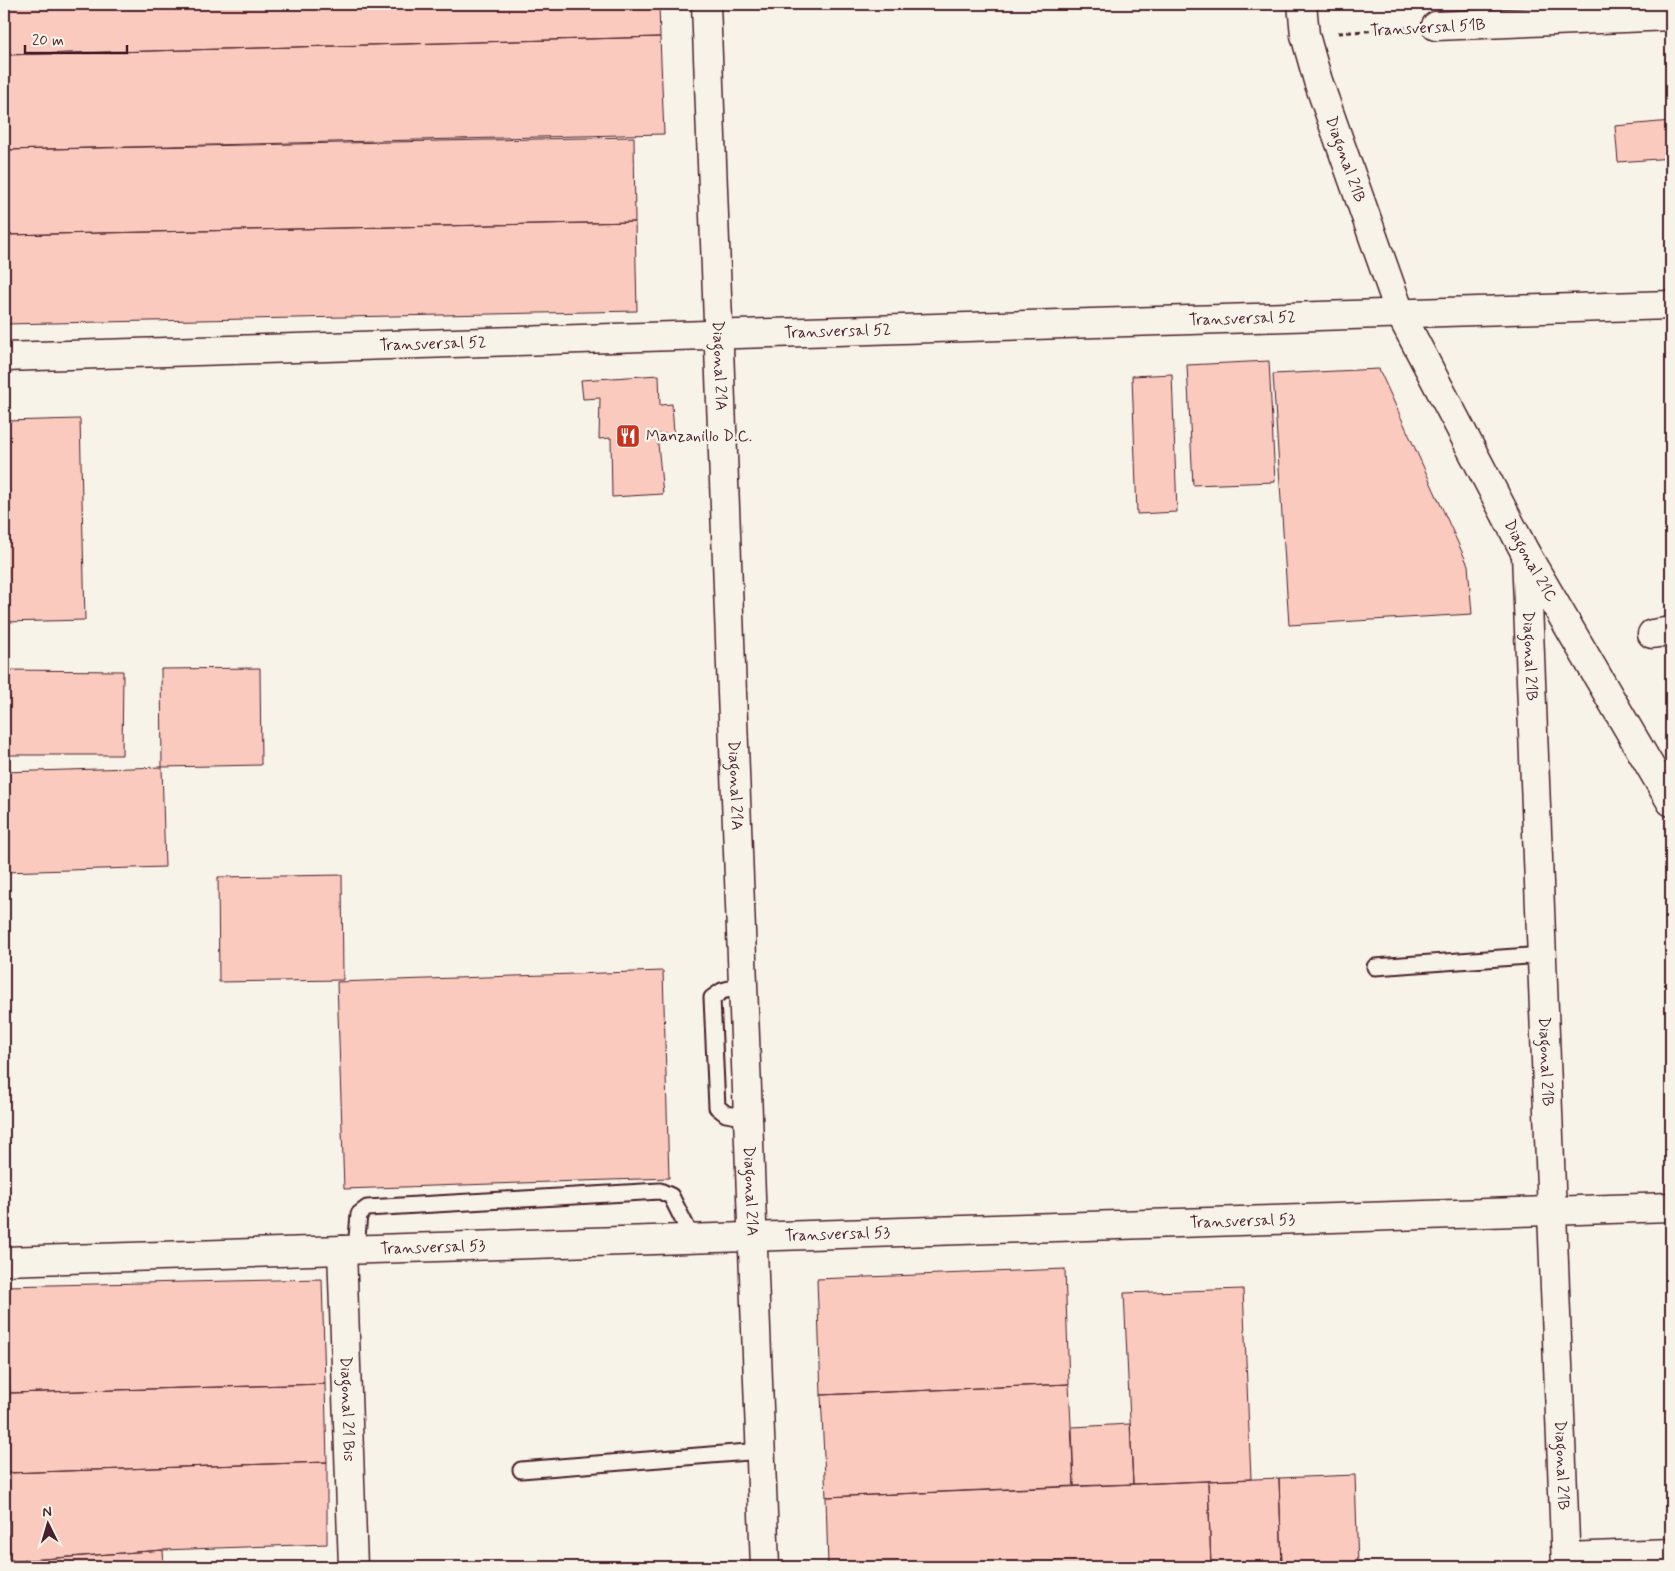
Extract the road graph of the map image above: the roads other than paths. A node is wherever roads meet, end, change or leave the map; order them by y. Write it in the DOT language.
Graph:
graph roads {
  1 [pos="706,4"];
  2 [pos="1302,4"];
  3 [pos="1671,16"];
  4 [pos="1436,26"];
  5 [pos="1671,305"];
  6 [pos="1400,313"];
  7 [pos="719,335"];
  8 [pos="4,357"];
  9 [pos="1526,554"];
  10 [pos="1671,802"];
  11 [pos="1542,954"];
  12 [pos="1375,967"];
  13 [pos="1671,1207"];
  14 [pos="1552,1211"];
  15 [pos="753,1236"];
  16 [pos="692,1238"];
  17 [pos="349,1250"];
  18 [pos="4,1261"];
  19 [pos="761,1450"];
  20 [pos="521,1470"];
  21 [pos="1671,1553"];
  22 [pos="1566,1562"];
  23 [pos="352,1567"];
  24 [pos="765,1567"];
  1 -- 7 [label="street, Diagonal 21A"];
  2 -- 6 [label="street, Diagonal 21B"];
  3 -- 4 [label="street, Transversal 51B"];
  5 -- 6 [label="street, Transversal 52"];
  6 -- 7 [label="street, Transversal 52"];
  6 -- 9 [label="street, Diagonal 21C"];
  7 -- 8 [label="street, Transversal 52"];
  7 -- 15 [label="street, Diagonal 21A"];
  9 -- 10 [label="street, Diagonal 21C"];
  9 -- 11 [label="street, Diagonal 21B"];
  11 -- 12 [label="lane"];
  11 -- 14 [label="street, Diagonal 21B"];
  13 -- 14 [label="street, Transversal 53"];
  14 -- 15 [label="street, Transversal 53"];
  14 -- 22 [label="street, Diagonal 21B"];
  15 -- 16 [label="street, Transversal 53"];
  15 -- 19 [label="street, Diagonal 21A"];
  16 -- 17 [label="street, Transversal 53"];
  16 -- 17 [label="lane"];
  17 -- 18 [label="street, Transversal 53"];
  17 -- 23 [label="street, Diagonal 21 Bis"];
  19 -- 20 [label="lane"];
  19 -- 24 [label="street, Diagonal 21A"];
  21 -- 22 [label="street"];
}
